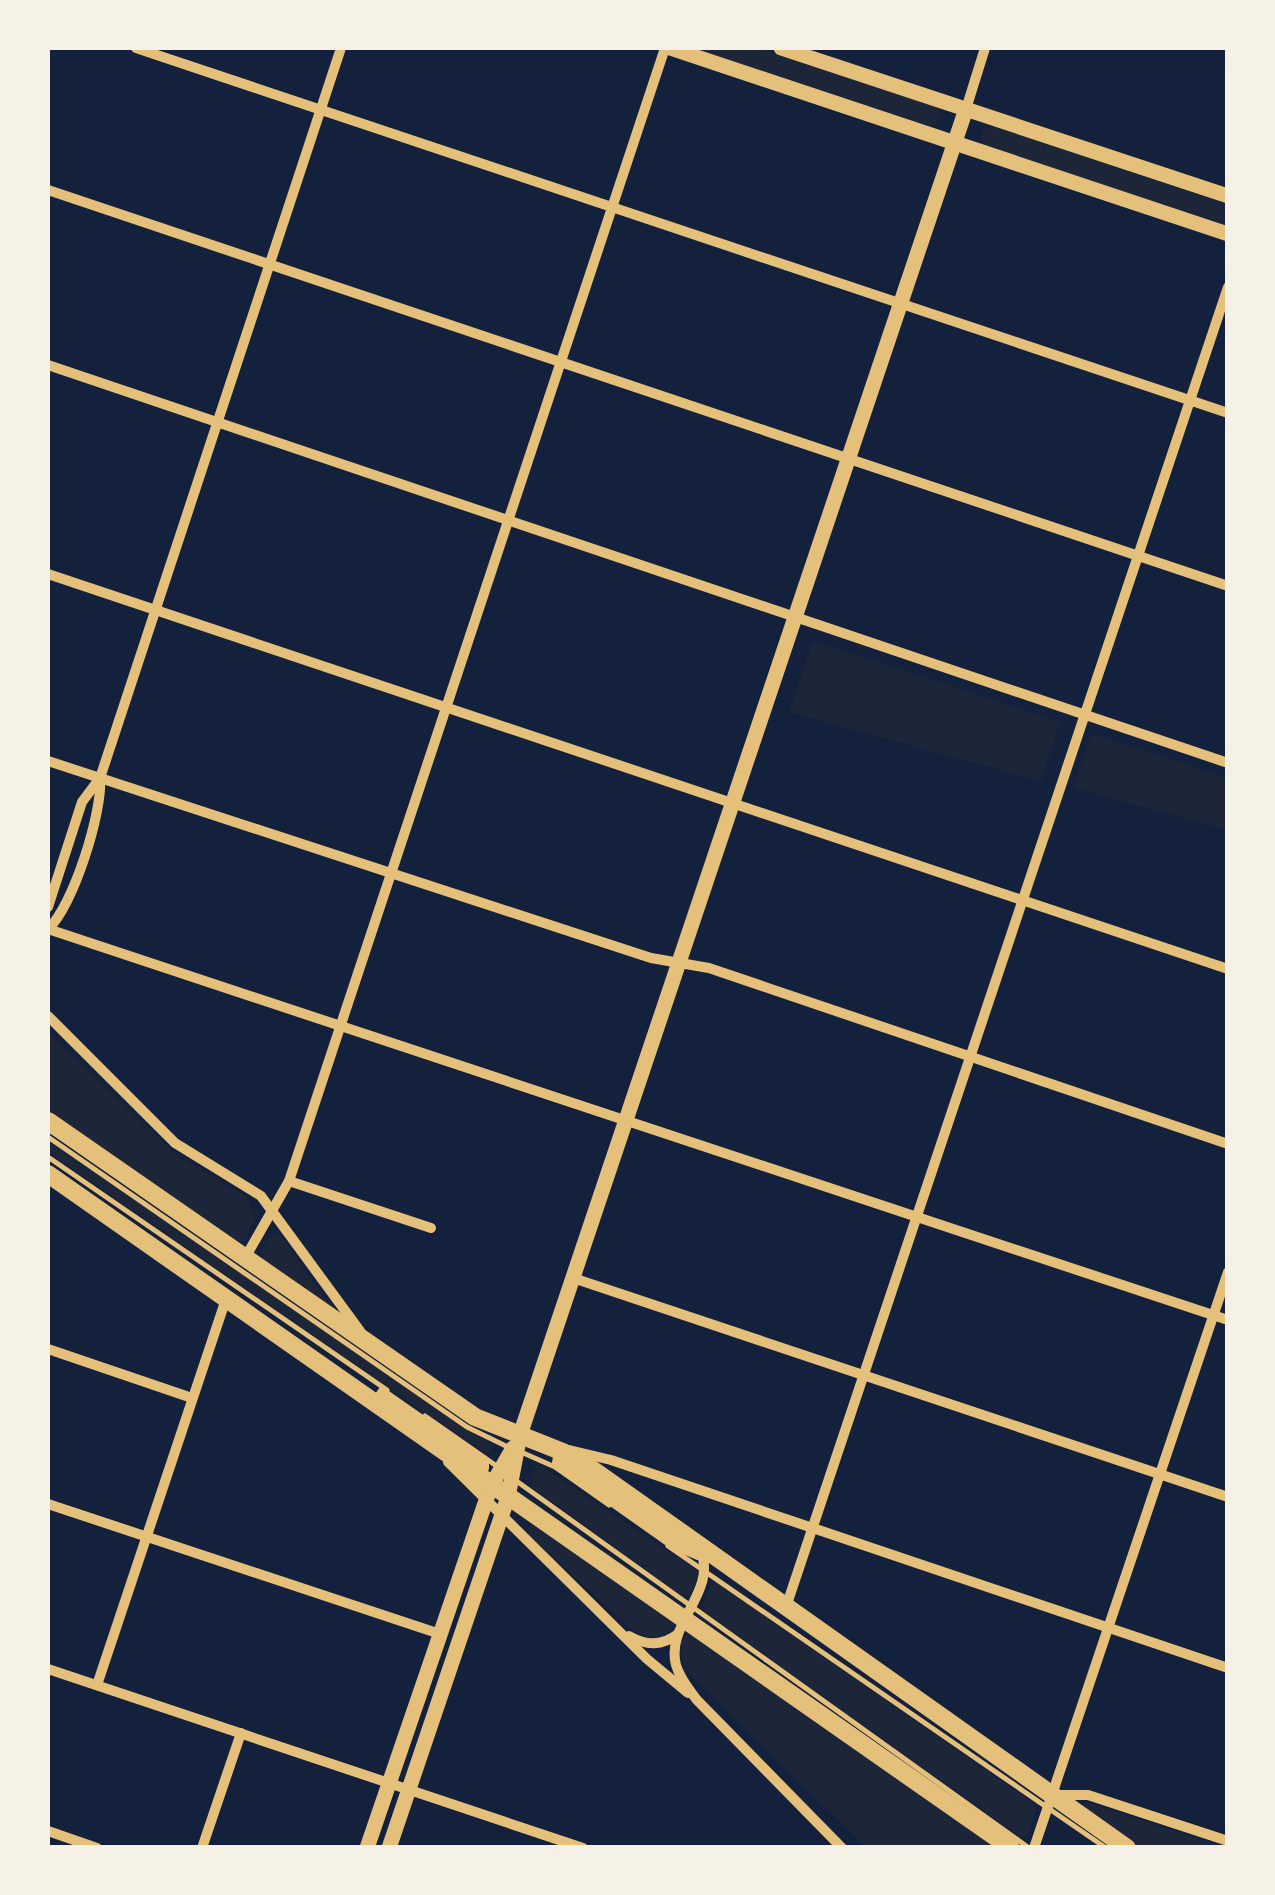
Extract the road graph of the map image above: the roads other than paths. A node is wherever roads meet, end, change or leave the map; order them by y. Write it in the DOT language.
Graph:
graph roads {
  1 [pos="136,48"];
  2 [pos="341,48"];
  3 [pos="668,48"];
  4 [pos="781,48"];
  5 [pos="986,48"];
  6 [pos="320,109"];
  7 [pos="966,109"];
  8 [pos="954,143"];
  9 [pos="48,190"];
  10 [pos="1228,196"];
  11 [pos="612,207"];
  12 [pos="1228,234"];
  13 [pos="269,265"];
  14 [pos="1228,287"];
  15 [pos="900,304"];
  16 [pos="560,363"];
  17 [pos="48,365"];
  18 [pos="1190,400"];
  19 [pos="1228,413"];
  20 [pos="217,422"];
  21 [pos="848,459"];
  22 [pos="508,520"];
  23 [pos="1138,556"];
  24 [pos="48,574"];
  25 [pos="1228,586"];
  26 [pos="155,610"];
  27 [pos="795,617"];
  28 [pos="446,707"];
  29 [pos="1085,715"];
  30 [pos="48,761"];
  31 [pos="1228,763"];
  32 [pos="100,778"];
  33 [pos="732,803"];
  34 [pos="391,874"];
  35 [pos="1022,900"];
  36 [pos="48,906"];
  37 [pos="48,929"];
  38 [pos="678,963"];
  39 [pos="1228,969"];
  40 [pos="48,1016"];
  41 [pos="340,1026"];
  42 [pos="970,1057"];
  43 [pos="626,1120"];
  44 [pos="48,1121"];
  45 [pos="48,1137"];
  46 [pos="1228,1144"];
  47 [pos="48,1157"];
  48 [pos="48,1174"];
  49 [pos="289,1181"];
  50 [pos="274,1210"];
  51 [pos="917,1217"];
  52 [pos="431,1228"];
  53 [pos="246,1258"];
  54 [pos="1228,1272"];
  55 [pos="573,1278"];
  56 [pos="226,1299"];
  57 [pos="1213,1315"];
  58 [pos="1228,1320"];
  59 [pos="369,1344"];
  60 [pos="48,1348"];
  61 [pos="864,1375"];
  62 [pos="378,1397"];
  63 [pos="192,1398"];
  64 [pos="516,1445"];
  65 [pos="553,1454"];
  66 [pos="1160,1474"];
  67 [pos="497,1483"];
  68 [pos="1228,1497"];
  69 [pos="508,1498"];
  70 [pos="48,1504"];
  71 [pos="501,1517"];
  72 [pos="812,1529"];
  73 [pos="146,1537"];
  74 [pos="693,1541"];
  75 [pos="705,1570"];
  76 [pos="786,1607"];
  77 [pos="686,1620"];
  78 [pos="612,1624"];
  79 [pos="1108,1628"];
  80 [pos="440,1634"];
  81 [pos="48,1668"];
  82 [pos="1228,1668"];
  83 [pos="97,1685"];
  84 [pos="698,1700"];
  85 [pos="241,1733"];
  86 [pos="389,1783"];
  87 [pos="409,1790"];
  88 [pos="1050,1801"];
  89 [pos="48,1831"];
  90 [pos="1228,1841"];
  91 [pos="553,1843"];
  92 [pos="97,1848"];
  93 [pos="202,1848"];
  94 [pos="367,1848"];
  95 [pos="390,1848"];
  96 [pos="583,1848"];
  97 [pos="842,1848"];
  98 [pos="1012,1848"];
  99 [pos="1032,1848"];
  100 [pos="1106,1848"];
  101 [pos="1127,1848"];
  1 -- 6 [label="street"];
  2 -- 6 [label="street"];
  3 -- 8 [label="main road"];
  3 -- 11 [label="street"];
  4 -- 7 [label="main road"];
  5 -- 7 [label="street"];
  6 -- 11 [label="street"];
  6 -- 13 [label="street"];
  7 -- 8 [label="main road"];
  7 -- 10 [label="main road"];
  8 -- 12 [label="main road"];
  8 -- 15 [label="main road"];
  9 -- 13 [label="street"];
  11 -- 15 [label="street"];
  11 -- 16 [label="street"];
  13 -- 16 [label="street"];
  13 -- 20 [label="street"];
  14 -- 18 [label="street"];
  15 -- 18 [label="street"];
  15 -- 21 [label="main road"];
  16 -- 21 [label="street"];
  16 -- 22 [label="street"];
  17 -- 20 [label="street"];
  18 -- 19 [label="street"];
  18 -- 23 [label="street"];
  20 -- 22 [label="street"];
  20 -- 26 [label="street"];
  21 -- 23 [label="street"];
  21 -- 27 [label="main road"];
  22 -- 27 [label="street"];
  22 -- 28 [label="street"];
  23 -- 25 [label="street"];
  23 -- 29 [label="street"];
  24 -- 26 [label="street"];
  26 -- 28 [label="street"];
  26 -- 32 [label="street"];
  27 -- 29 [label="street"];
  27 -- 33 [label="main road"];
  28 -- 33 [label="street"];
  28 -- 34 [label="street"];
  29 -- 31 [label="street"];
  29 -- 35 [label="street"];
  30 -- 32 [label="street"];
  32 -- 34 [label="street"];
  32 -- 36 [label="street"];
  32 -- 37 [label="street"];
  33 -- 35 [label="street"];
  33 -- 38 [label="main road"];
  34 -- 38 [label="street"];
  34 -- 41 [label="street"];
  35 -- 39 [label="street"];
  35 -- 42 [label="street"];
  37 -- 41 [label="street"];
  38 -- 42 [label="street"];
  38 -- 43 [label="main road"];
  40 -- 50 [label="street"];
  41 -- 43 [label="street"];
  41 -- 49 [label="street"];
  42 -- 46 [label="street"];
  42 -- 51 [label="street"];
  43 -- 51 [label="street"];
  43 -- 55 [label="main road"];
  44 -- 53 [label="main road"];
  45 -- 64 [label="lane"];
  47 -- 67 [label="lane"];
  48 -- 56 [label="main road"];
  49 -- 50 [label="street"];
  49 -- 52 [label="street"];
  50 -- 53 [label="street"];
  50 -- 59 [label="street"];
  51 -- 57 [label="street"];
  51 -- 61 [label="street"];
  53 -- 59 [label="main road"];
  54 -- 57 [label="street"];
  55 -- 61 [label="street"];
  55 -- 64 [label="main road"];
  56 -- 63 [label="street"];
  56 -- 67 [label="main road"];
  57 -- 58 [label="street"];
  57 -- 66 [label="street"];
  59 -- 64 [label="main road"];
  60 -- 63 [label="street"];
  61 -- 66 [label="street"];
  61 -- 72 [label="street"];
  62 -- 62 [label="street"];
  63 -- 73 [label="street"];
  64 -- 65 [label="main road"];
  64 -- 67 [label="main road"];
  64 -- 75 [label="lane"];
  65 -- 65 [label="street"];
  65 -- 72 [label="street"];
  65 -- 74 [label="main road"];
  66 -- 68 [label="street"];
  66 -- 79 [label="street"];
  67 -- 69 [label="main road"];
  67 -- 71 [label="street"];
  67 -- 77 [label="lane"];
  67 -- 80 [label="main road"];
  69 -- 71 [label="main road"];
  69 -- 77 [label="main road"];
  70 -- 73 [label="street"];
  71 -- 78 [label="street"];
  71 -- 87 [label="main road"];
  72 -- 76 [label="street"];
  72 -- 79 [label="street"];
  73 -- 80 [label="street"];
  73 -- 83 [label="street"];
  74 -- 75 [label="street"];
  74 -- 76 [label="main road"];
  75 -- 77 [label="street"];
  75 -- 88 [label="lane"];
  76 -- 88 [label="main road"];
  77 -- 78 [label="street"];
  77 -- 84 [label="street"];
  77 -- 98 [label="main road"];
  77 -- 99 [label="lane"];
  78 -- 84 [label="street"];
  79 -- 82 [label="street"];
  79 -- 88 [label="street"];
  80 -- 86 [label="main road"];
  81 -- 83 [label="street"];
  83 -- 85 [label="street"];
  84 -- 97 [label="street"];
  85 -- 86 [label="street"];
  85 -- 93 [label="street"];
  86 -- 87 [label="street"];
  86 -- 94 [label="main road"];
  87 -- 91 [label="street"];
  87 -- 95 [label="main road"];
  88 -- 90 [label="street"];
  88 -- 99 [label="street"];
  88 -- 100 [label="lane"];
  88 -- 101 [label="main road"];
  89 -- 92 [label="street"];
  91 -- 96 [label="street"];
}
